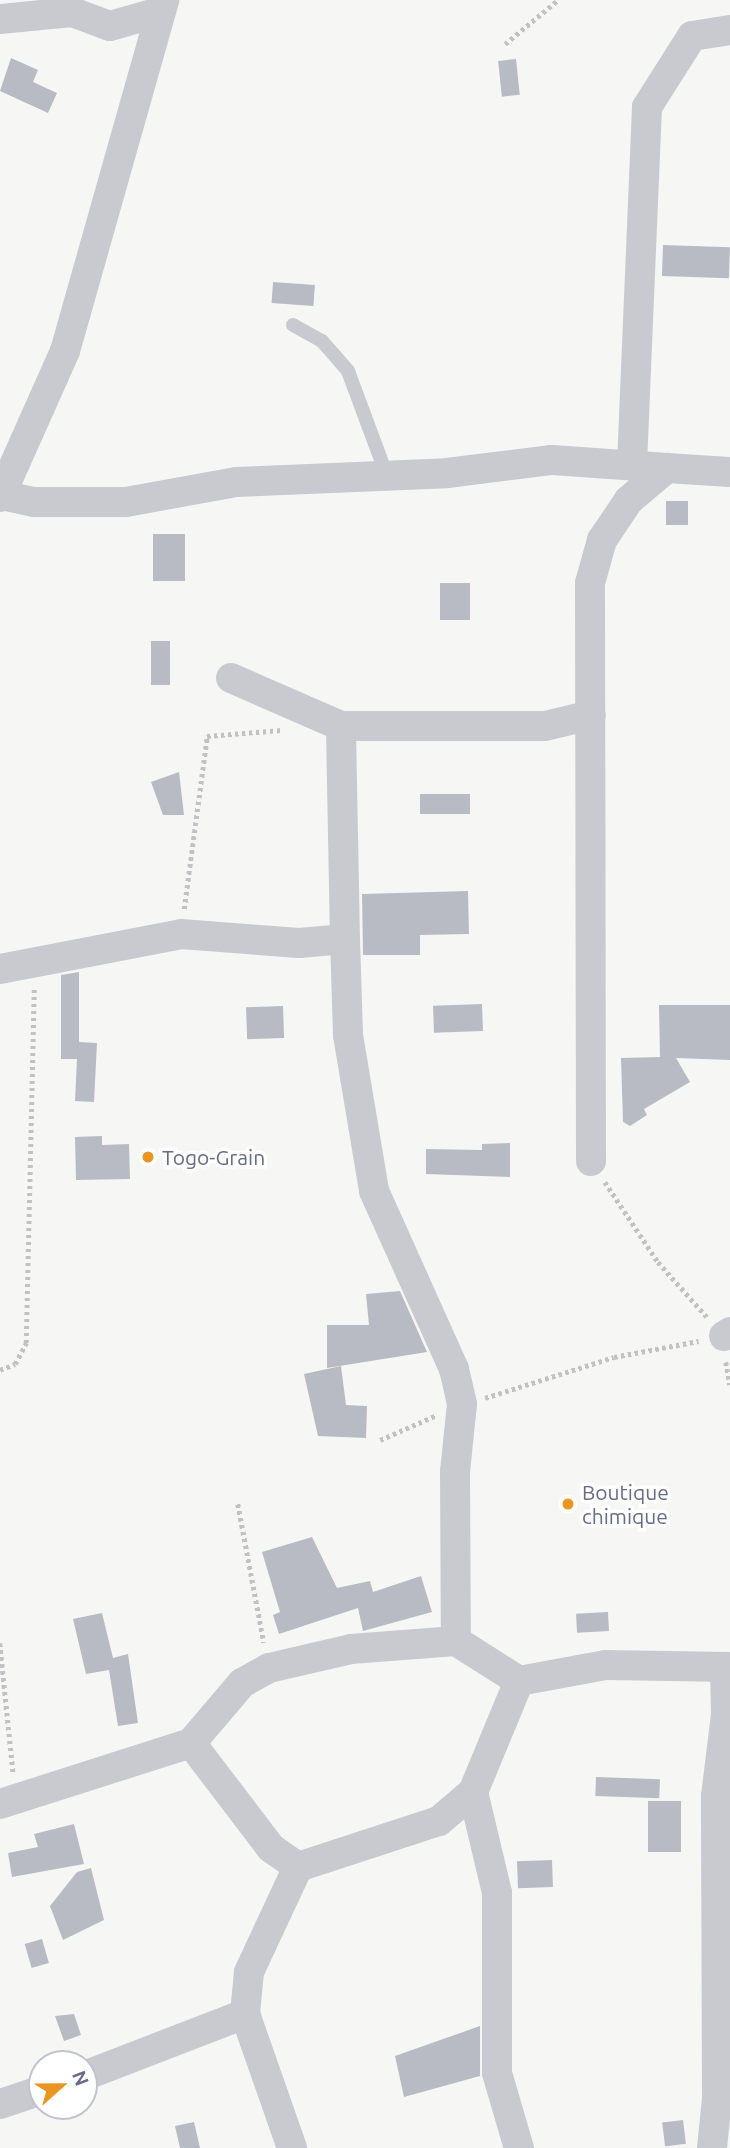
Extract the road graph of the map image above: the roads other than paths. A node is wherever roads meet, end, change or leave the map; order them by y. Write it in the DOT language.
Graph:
graph roads {
  1 [pos="162,6"];
  2 [pos="0,19"];
  3 [pos="730,30"];
  4 [pos="293,325"];
  5 [pos="632,465"];
  6 [pos="667,468"];
  7 [pos="730,472"];
  8 [pos="387,476"];
  9 [pos="0,496"];
  10 [pos="231,678"];
  11 [pos="591,715"];
  12 [pos="341,726"];
  13 [pos="345,939"];
  14 [pos="0,968"];
  15 [pos="591,1161"];
  16 [pos="456,1641"];
  17 [pos="727,1667"];
  18 [pos="519,1681"];
  19 [pos="191,1743"];
  20 [pos="473,1792"];
  21 [pos="8,1801"];
  22 [pos="298,1867"];
  23 [pos="245,2014"];
  24 [pos="98,2072"];
  25 [pos="28,2095"];
  26 [pos="0,2104"];
  27 [pos="718,2146"];
  28 [pos="292,2148"];
  29 [pos="519,2148"];
  1 -- 2 [label="street"];
  1 -- 9 [label="street"];
  3 -- 5 [label="street"];
  4 -- 8 [label="lane"];
  5 -- 6 [label="street"];
  5 -- 8 [label="street"];
  6 -- 7 [label="street"];
  6 -- 11 [label="street"];
  8 -- 9 [label="street"];
  10 -- 12 [label="street"];
  11 -- 12 [label="street"];
  11 -- 15 [label="street"];
  12 -- 13 [label="street"];
  13 -- 14 [label="street"];
  13 -- 16 [label="street"];
  16 -- 18 [label="street"];
  16 -- 19 [label="street"];
  17 -- 18 [label="street"];
  17 -- 27 [label="street"];
  18 -- 20 [label="street"];
  19 -- 21 [label="street"];
  19 -- 22 [label="street"];
  20 -- 22 [label="street"];
  20 -- 29 [label="street"];
  22 -- 23 [label="street"];
  23 -- 24 [label="street"];
  23 -- 28 [label="street"];
  25 -- 26 [label="street"];
}
